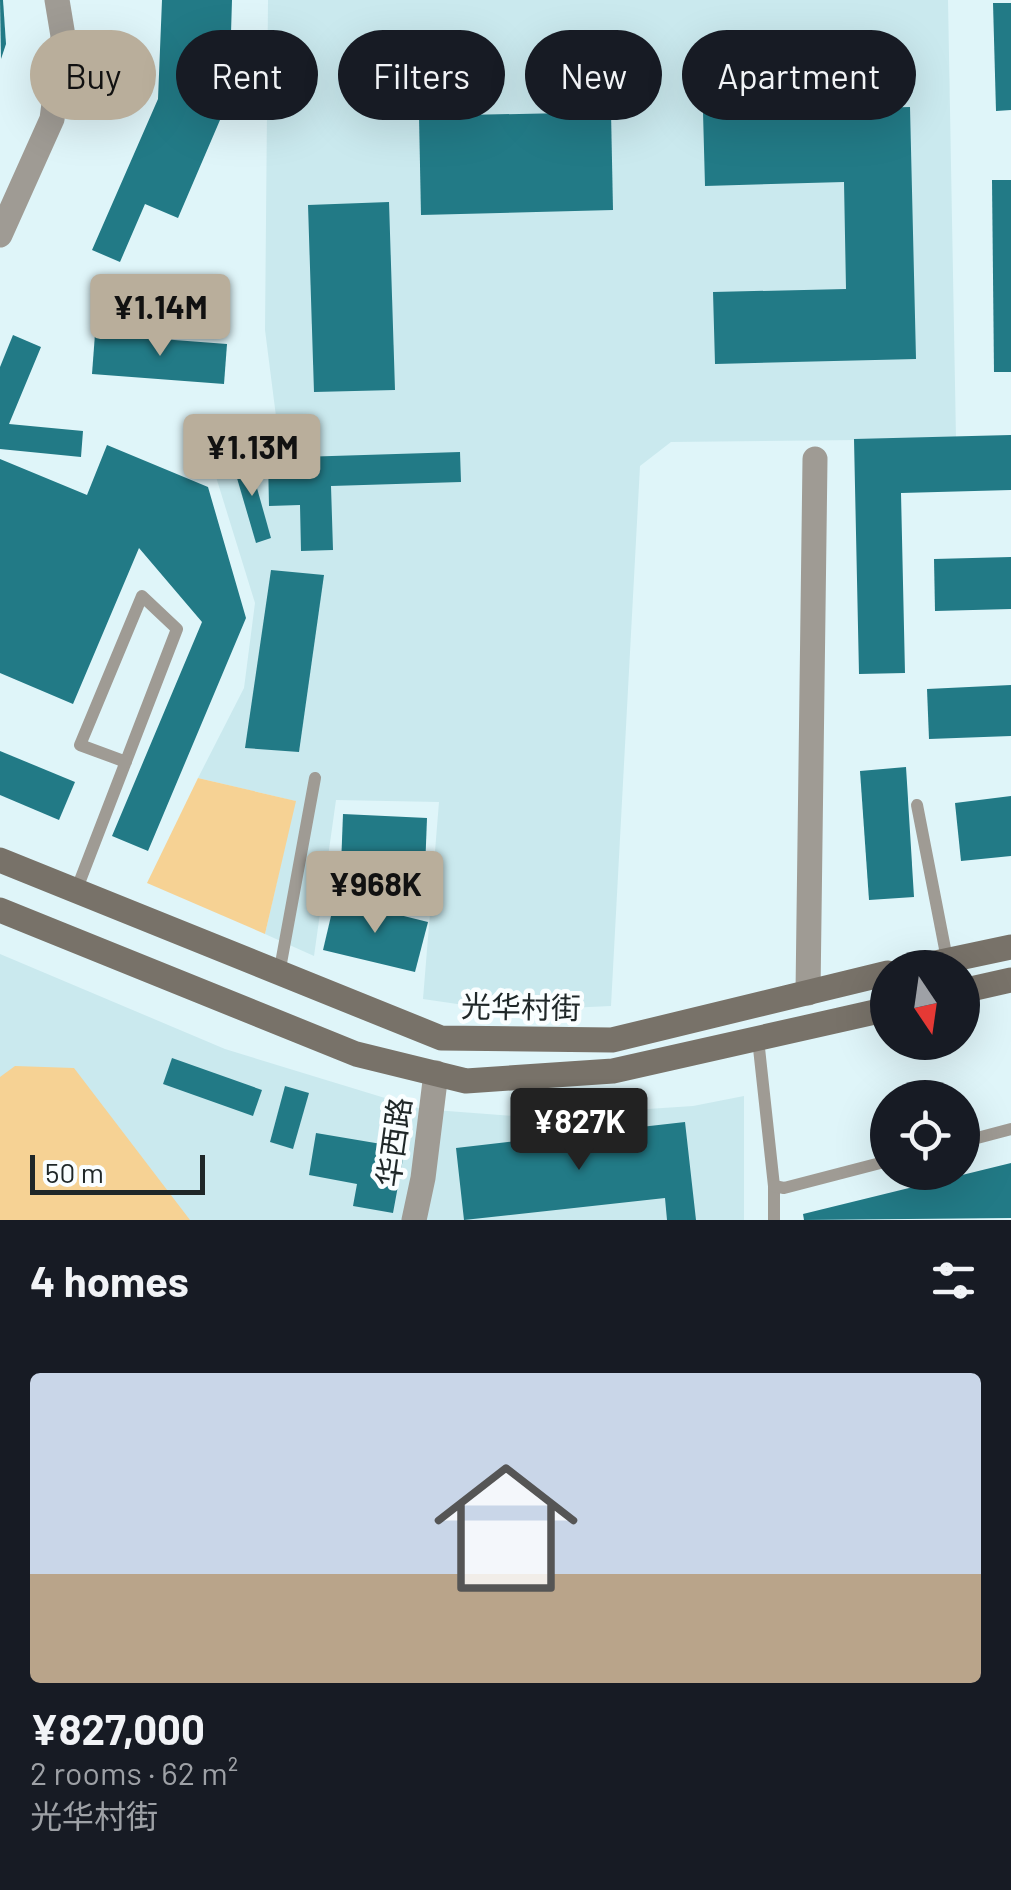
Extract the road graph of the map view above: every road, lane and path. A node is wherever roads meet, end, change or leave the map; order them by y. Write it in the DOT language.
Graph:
graph roads {
  1 [pos="58,0"];
  2 [pos="0,235"];
  3 [pos="815,459"];
  4 [pos="126,762"];
  5 [pos="314,778"];
  6 [pos="917,805"];
  7 [pos="0,860"];
  8 [pos="76,892"];
  9 [pos="0,910"];
  10 [pos="1011,947"];
  11 [pos="945,950"];
  12 [pos="980,953"];
  13 [pos="279,974"];
  14 [pos="870,978"];
  15 [pos="1011,980"];
  16 [pos="980,987"];
  17 [pos="808,993"];
  18 [pos="870,1013"];
  19 [pos="758,1039"];
  20 [pos="436,1073"];
  21 [pos="1011,1130"];
  22 [pos="980,1138"];
  23 [pos="870,1166"];
  24 [pos="774,1186"];
  25 [pos="414,1220"];
  26 [pos="774,1220"];
  1 -- 2 [label="street"];
  3 -- 17 [label="street"];
  4 -- 4 [label="lane"];
  4 -- 8 [label="lane"];
  5 -- 13 [label="lane"];
  6 -- 11 [label="lane"];
  7 -- 8 [label="main road, 光华村街"];
  8 -- 13 [label="main road, 光华村街"];
  9 -- 20 [label="main road"];
  10 -- 12 [label="main road"];
  13 -- 17 [label="main road, 光华村街"];
  14 -- 17 [label="main road, 光华村街"];
  15 -- 16 [label="main road"];
  18 -- 19 [label="main road"];
  19 -- 20 [label="main road"];
  19 -- 24 [label="lane"];
  20 -- 25 [label="street, 华西路"];
  21 -- 22 [label="lane"];
  23 -- 24 [label="lane"];
  24 -- 26 [label="lane"];
}
